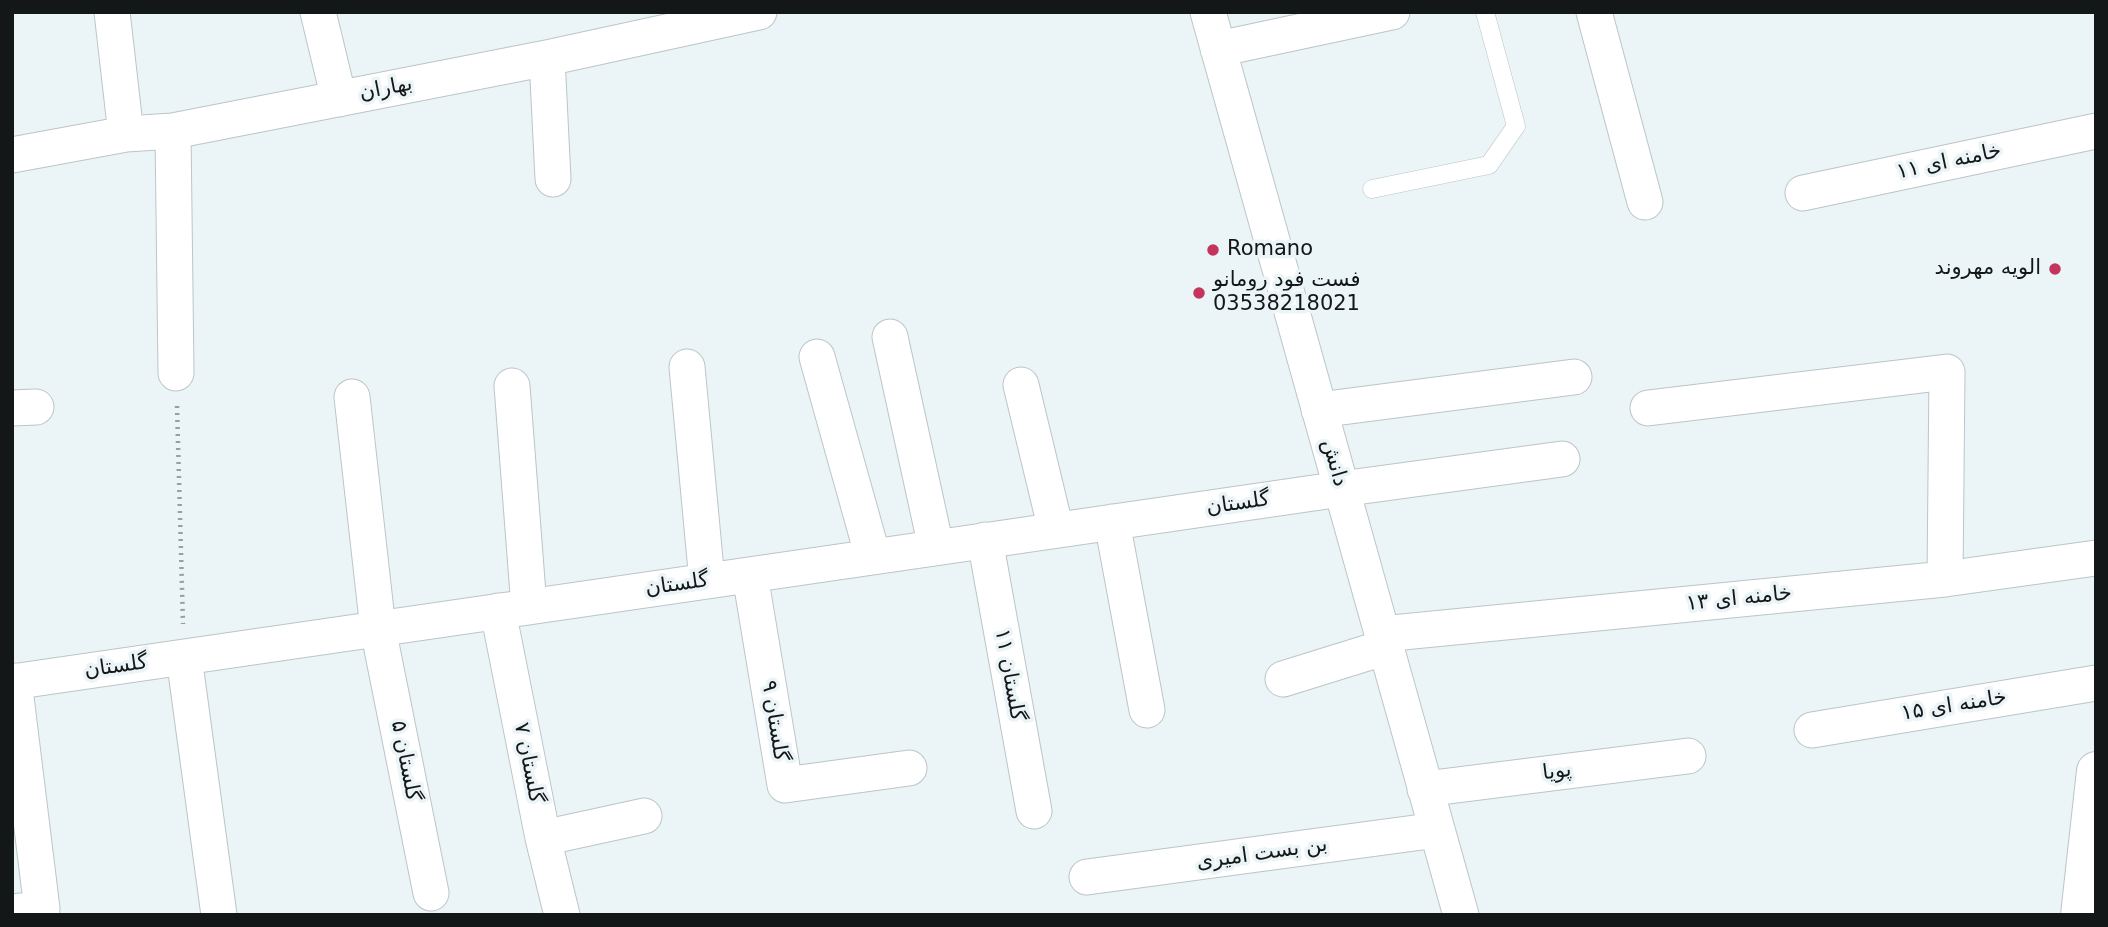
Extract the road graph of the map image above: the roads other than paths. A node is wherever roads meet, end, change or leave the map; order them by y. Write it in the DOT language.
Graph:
graph roads {
  1 [pos="112,12"];
  2 [pos="318,12"];
  3 [pos="759,12"];
  4 [pos="1208,12"];
  5 [pos="1392,12"];
  6 [pos="1485,12"];
  7 [pos="1594,12"];
  8 [pos="1218,49"];
  9 [pos="547,58"];
  10 [pos="338,99"];
  11 [pos="173,131"];
  12 [pos="2096,131"];
  13 [pos="126,134"];
  14 [pos="12,155"];
  15 [pos="553,179"];
  16 [pos="1372,189"];
  17 [pos="1803,193"];
  18 [pos="1645,202"];
  19 [pos="890,337"];
  20 [pos="817,357"];
  21 [pos="687,367"];
  22 [pos="176,373"];
  23 [pos="1574,377"];
  24 [pos="1020,385"];
  25 [pos="512,386"];
  26 [pos="352,397"];
  27 [pos="1648,408"];
  28 [pos="1319,410"];
  29 [pos="1562,459"];
  30 [pos="1341,489"];
  31 [pos="1112,522"];
  32 [pos="1056,530"];
  33 [pos="985,540"];
  34 [pos="936,547"];
  35 [pos="873,557"];
  36 [pos="2096,558"];
  37 [pos="750,575"];
  38 [pos="1945,579"];
  39 [pos="708,581"];
  40 [pos="514,609"];
  41 [pos="378,629"];
  42 [pos="1384,640"];
  43 [pos="184,657"];
  44 [pos="1283,679"];
  45 [pos="13,682"];
  46 [pos="2096,683"];
  47 [pos="1147,710"];
  48 [pos="1812,730"];
  49 [pos="1688,756"];
  50 [pos="909,768"];
  51 [pos="2096,771"];
  52 [pos="1425,789"];
  53 [pos="1034,811"];
  54 [pos="644,816"];
  55 [pos="1437,830"];
  56 [pos="2092,837"];
  57 [pos="543,838"];
  58 [pos="1087,877"];
  59 [pos="431,894"];
  60 [pos="12,912"];
  61 [pos="219,915"];
  62 [pos="562,915"];
  63 [pos="1461,915"];
  64 [pos="2080,915"];
  1 -- 13 [label="street"];
  2 -- 10 [label="street"];
  3 -- 9 [label="street, بهاران"];
  4 -- 8 [label="street, دانش"];
  5 -- 8 [label="street"];
  6 -- 16 [label="lane"];
  7 -- 18 [label="street"];
  8 -- 28 [label="street, دانش"];
  9 -- 10 [label="street, بهاران"];
  9 -- 15 [label="street"];
  10 -- 11 [label="street, بهاران"];
  11 -- 13 [label="street, بهاران"];
  11 -- 22 [label="street"];
  12 -- 17 [label="street, خامنه ای ۱۱"];
  13 -- 14 [label="street, بهاران"];
  19 -- 34 [label="street"];
  20 -- 35 [label="street"];
  21 -- 39 [label="street"];
  23 -- 28 [label="street"];
  24 -- 32 [label="street"];
  25 -- 40 [label="street, گلستان ۷"];
  26 -- 41 [label="street, گلستان ۵"];
  27 -- 38 [label="street"];
  28 -- 30 [label="street, دانش"];
  29 -- 30 [label="street, گلستان"];
  30 -- 31 [label="street, گلستان"];
  30 -- 42 [label="street, دانش"];
  31 -- 32 [label="street, گلستان"];
  31 -- 47 [label="street"];
  32 -- 33 [label="street, گلستان"];
  33 -- 34 [label="street, گلستان"];
  33 -- 53 [label="street, گلستان ۱۱"];
  34 -- 35 [label="street, گلستان"];
  35 -- 37 [label="street, گلستان"];
  36 -- 38 [label="street, خامنه ای ۱۳"];
  37 -- 39 [label="street, گلستان"];
  37 -- 50 [label="street, گلستان ۹"];
  38 -- 42 [label="street, خامنه ای ۱۳"];
  39 -- 40 [label="street, گلستان"];
  40 -- 41 [label="street, گلستان"];
  40 -- 57 [label="street, گلستان ۷"];
  41 -- 43 [label="street, گلستان"];
  41 -- 59 [label="street, گلستان ۵"];
  42 -- 44 [label="street, خامنه ای ۱۳"];
  42 -- 52 [label="street, دانش"];
  43 -- 45 [label="street, گلستان"];
  43 -- 61 [label="street"];
  45 -- 60 [label="street"];
  46 -- 48 [label="street, خامنه ای ۱۵"];
  49 -- 52 [label="street, پویا"];
  51 -- 56 [label="main road"];
  52 -- 55 [label="street, دانش"];
  54 -- 57 [label="street"];
  55 -- 58 [label="street, بن بست امیری"];
  55 -- 63 [label="street, دانش"];
  56 -- 64 [label="main road"];
  57 -- 62 [label="street, گلستان ۷"];
}
